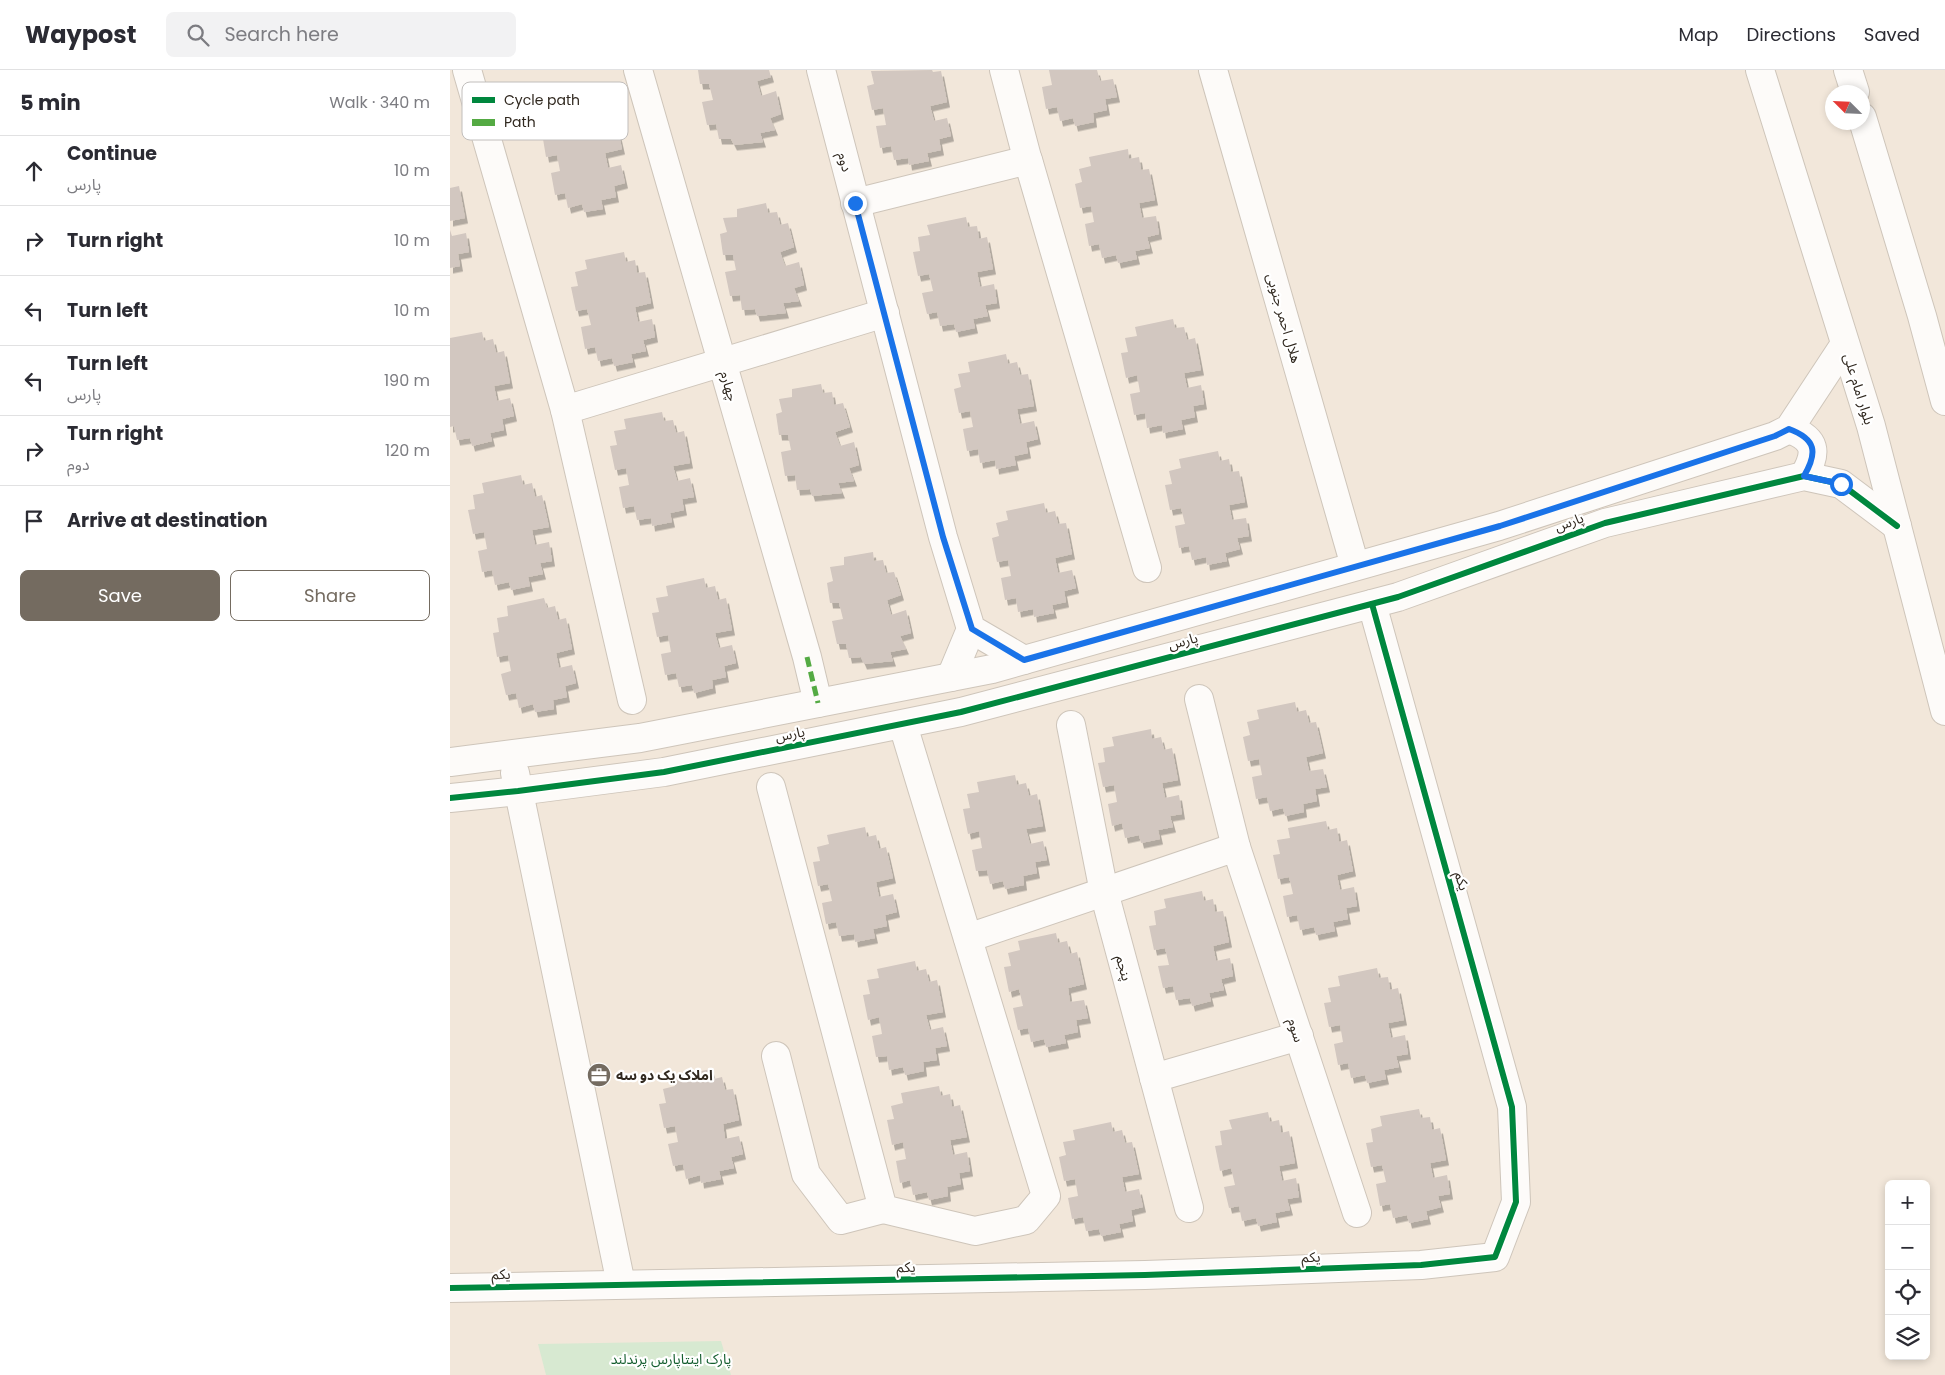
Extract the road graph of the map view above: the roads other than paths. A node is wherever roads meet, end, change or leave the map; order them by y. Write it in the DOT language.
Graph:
graph roads {
  1 [pos="638,70"];
  2 [pos="821,70"];
  3 [pos="1004,70"];
  4 [pos="1213,70"];
  5 [pos="1760,70"];
  6 [pos="1848,70"];
  7 [pos="1853,85"];
  8 [pos="1866,130"];
  9 [pos="487,140"];
  10 [pos="1029,165"];
  11 [pos="855,203"];
  12 [pos="885,313"];
  13 [pos="1845,344"];
  14 [pos="722,362"];
  15 [pos="1945,400"];
  16 [pos="565,410"];
  17 [pos="1789,429"];
  18 [pos="1804,476"];
  19 [pos="1897,526"];
  20 [pos="1355,566"];
  21 [pos="1147,568"];
  22 [pos="1372,604"];
  23 [pos="972,629"];
  24 [pos="1024,660"];
  25 [pos="951,678"];
  26 [pos="632,700"];
  27 [pos="1199,700"];
  28 [pos="818,703"];
  29 [pos="1945,711"];
  30 [pos="902,725"];
  31 [pos="1071,725"];
  32 [pos="512,754"];
  33 [pos="450,762"];
  34 [pos="771,787"];
  35 [pos="518,791"];
  36 [pos="450,798"];
  37 [pos="1236,847"];
  38 [pos="1104,892"];
  39 [pos="968,938"];
  40 [pos="1299,1036"];
  41 [pos="776,1056"];
  42 [pos="1154,1078"];
  43 [pos="883,1208"];
  44 [pos="1189,1208"];
  45 [pos="1357,1213"];
  46 [pos="621,1284"];
  47 [pos="450,1288"];
  1 -- 14 [label="street, چهارم"];
  2 -- 11 [label="street, دوم"];
  3 -- 10 [label="street"];
  4 -- 20 [label="street, هلال احمر جنوبی"];
  5 -- 13 [label="street, بلوار امام علی"];
  6 -- 7 [label="street"];
  8 -- 15 [label="street"];
  9 -- 16 [label="street"];
  10 -- 11 [label="street"];
  10 -- 21 [label="street"];
  11 -- 12 [label="street, دوم"];
  12 -- 14 [label="street"];
  12 -- 23 [label="street, دوم"];
  13 -- 17 [label="street"];
  13 -- 19 [label="street, بلوار امام علی"];
  14 -- 16 [label="street"];
  14 -- 28 [label="street, چهارم"];
  16 -- 26 [label="street"];
  17 -- 18 [label="street"];
  17 -- 20 [label="street, پارس"];
  18 -- 19 [label="street, پارس"];
  18 -- 22 [label="street, پارس"];
  19 -- 29 [label="street, بلوار امام علی"];
  20 -- 24 [label="street, پارس"];
  22 -- 30 [label="street, پارس"];
  22 -- 46 [label="street, یکم"];
  23 -- 24 [label="street"];
  23 -- 25 [label="street"];
  24 -- 25 [label="street, پارس"];
  25 -- 28 [label="street, پارس"];
  27 -- 37 [label="street, سوم"];
  28 -- 32 [label="street, پارس"];
  30 -- 35 [label="street, پارس"];
  30 -- 39 [label="street"];
  31 -- 38 [label="street, پنجم"];
  32 -- 33 [label="street, پارس"];
  32 -- 35 [label="street"];
  34 -- 43 [label="street"];
  35 -- 36 [label="street, پارس"];
  35 -- 46 [label="street"];
  37 -- 38 [label="street"];
  37 -- 40 [label="street, سوم"];
  38 -- 39 [label="street"];
  38 -- 42 [label="street, پنجم"];
  39 -- 43 [label="street"];
  40 -- 42 [label="street"];
  40 -- 45 [label="street, سوم"];
  41 -- 43 [label="street"];
  42 -- 44 [label="street, پنجم"];
  46 -- 47 [label="street, یکم"];
}
